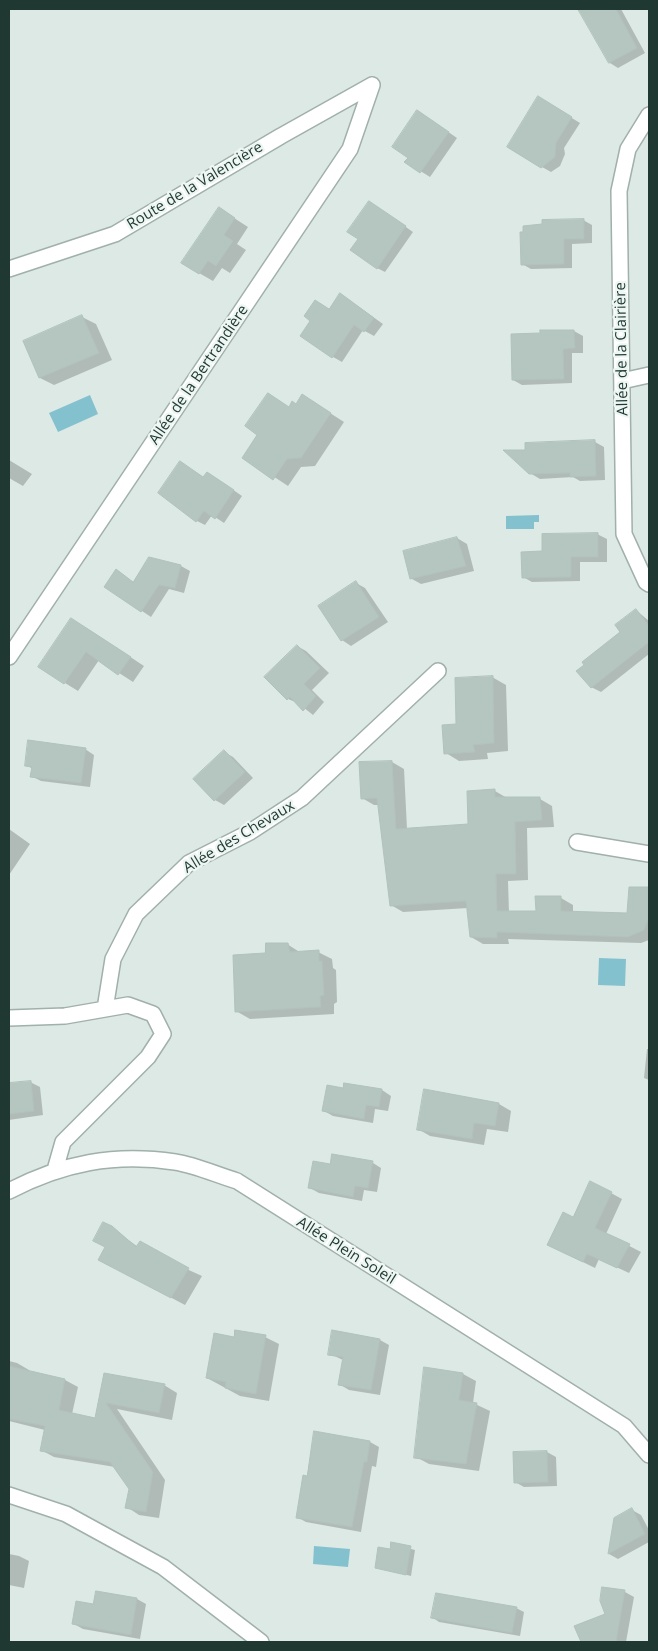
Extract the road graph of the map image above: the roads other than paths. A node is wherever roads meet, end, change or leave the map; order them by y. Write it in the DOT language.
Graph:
graph roads {
  1 [pos="372,85"];
  2 [pos="649,115"];
  3 [pos="9,269"];
  4 [pos="649,375"];
  5 [pos="622,381"];
  6 [pos="649,584"];
  7 [pos="9,657"];
  8 [pos="438,672"];
  9 [pos="576,842"];
  10 [pos="649,854"];
  11 [pos="105,1009"];
  12 [pos="9,1018"];
  13 [pos="55,1170"];
  14 [pos="9,1191"];
  15 [pos="649,1455"];
  16 [pos="9,1495"];
  17 [pos="261,1642"];
  1 -- 3 [label="street, Route de la Valencière"];
  1 -- 7 [label="street, Allée de la Bertrandière"];
  2 -- 5 [label="street, Allée de la Clairière"];
  4 -- 5 [label="street"];
  5 -- 6 [label="street, Allée de la Clairière"];
  8 -- 11 [label="street, Allée des Chevaux"];
  9 -- 10 [label="street"];
  11 -- 12 [label="street"];
  11 -- 13 [label="street"];
  13 -- 14 [label="street, Allée Plein Soleil"];
  13 -- 15 [label="street, Allée Plein Soleil"];
  16 -- 17 [label="street"];
}
